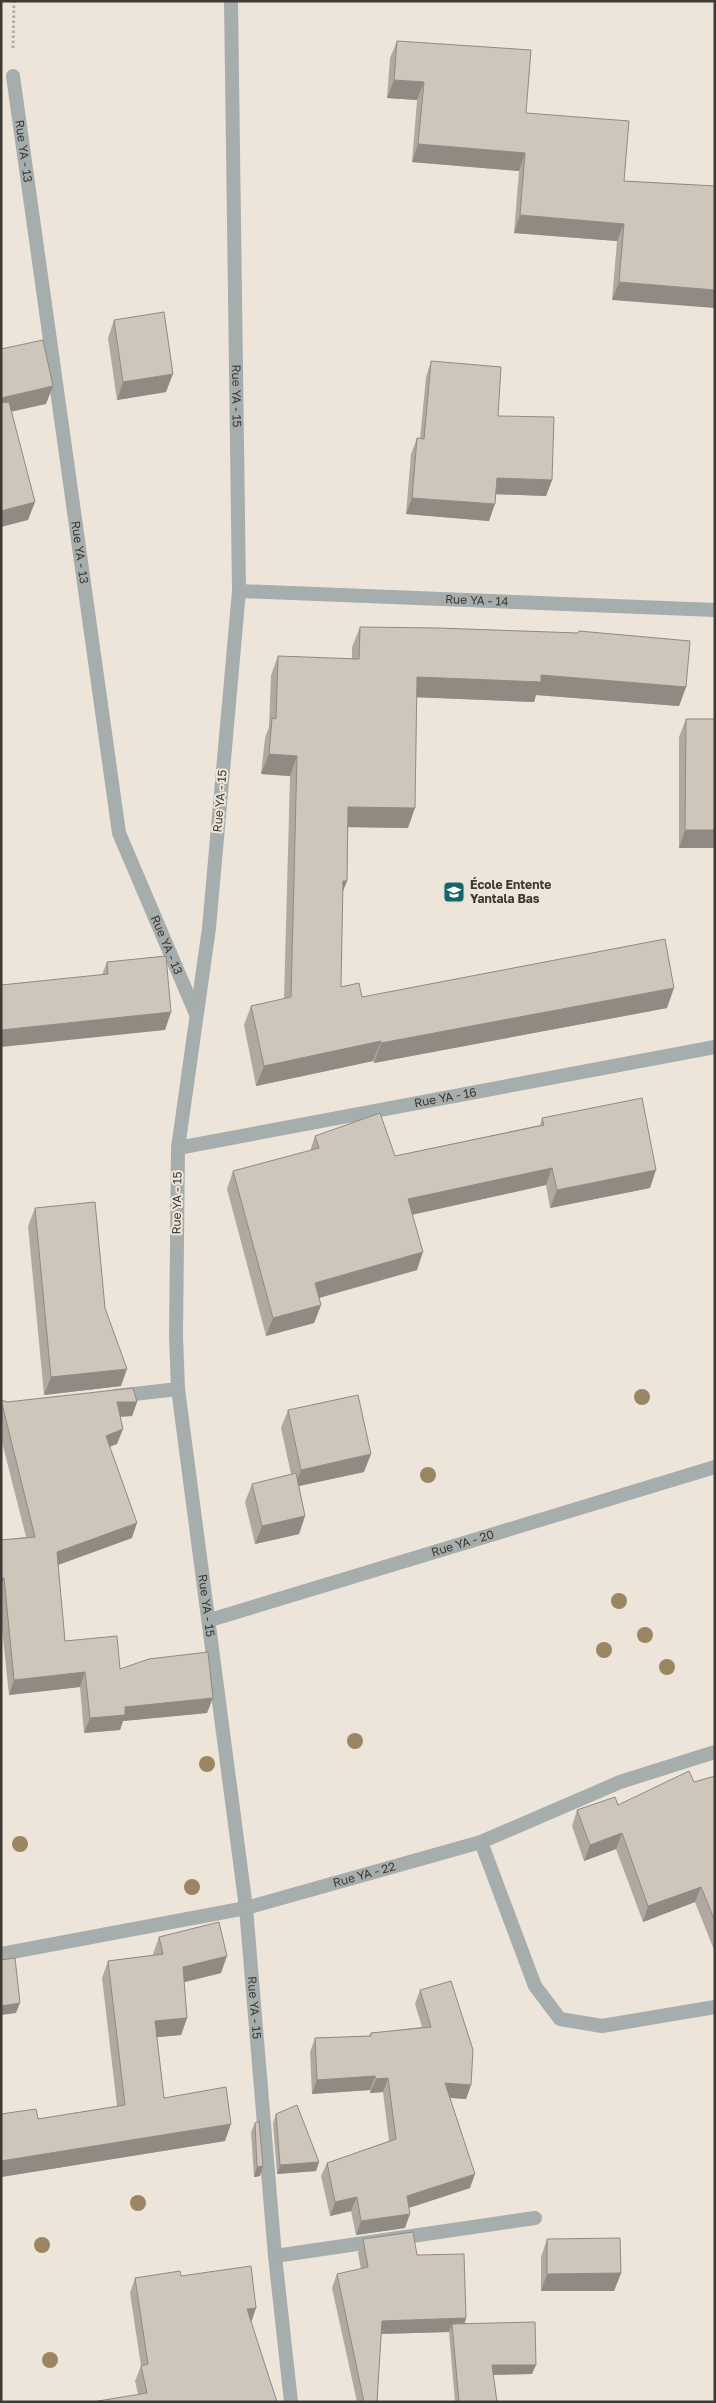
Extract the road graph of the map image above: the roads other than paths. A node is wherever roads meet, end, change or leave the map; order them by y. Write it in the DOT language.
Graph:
graph roads {
  1 [pos="231,1"];
  2 [pos="13,76"];
  3 [pos="239,591"];
  4 [pos="715,610"];
  5 [pos="196,1014"];
  6 [pos="715,1047"];
  7 [pos="178,1148"];
  8 [pos="178,1389"];
  9 [pos="105,1397"];
  10 [pos="715,1466"];
  11 [pos="210,1620"];
  12 [pos="715,1752"];
  13 [pos="481,1842"];
  14 [pos="246,1908"];
  15 [pos="1,1954"];
  16 [pos="715,2007"];
  17 [pos="535,2218"];
  18 [pos="275,2256"];
  19 [pos="291,2402"];
  1 -- 3 [label="street, Rue YA - 15"];
  2 -- 5 [label="street, Rue YA - 13"];
  3 -- 4 [label="street, Rue YA - 14"];
  3 -- 5 [label="street, Rue YA - 15"];
  5 -- 7 [label="street, Rue YA - 15"];
  6 -- 7 [label="street, Rue YA - 16"];
  7 -- 8 [label="street, Rue YA - 15"];
  8 -- 9 [label="street"];
  8 -- 11 [label="street, Rue YA - 15"];
  10 -- 11 [label="street, Rue YA - 20"];
  11 -- 14 [label="street, Rue YA - 15"];
  12 -- 13 [label="street, Rue YA - 22"];
  13 -- 14 [label="street, Rue YA - 22"];
  13 -- 16 [label="street"];
  14 -- 15 [label="street, Rue YA - 22"];
  14 -- 18 [label="street, Rue YA - 15"];
  17 -- 18 [label="street"];
  18 -- 19 [label="street, Rue YA - 15"];
}
